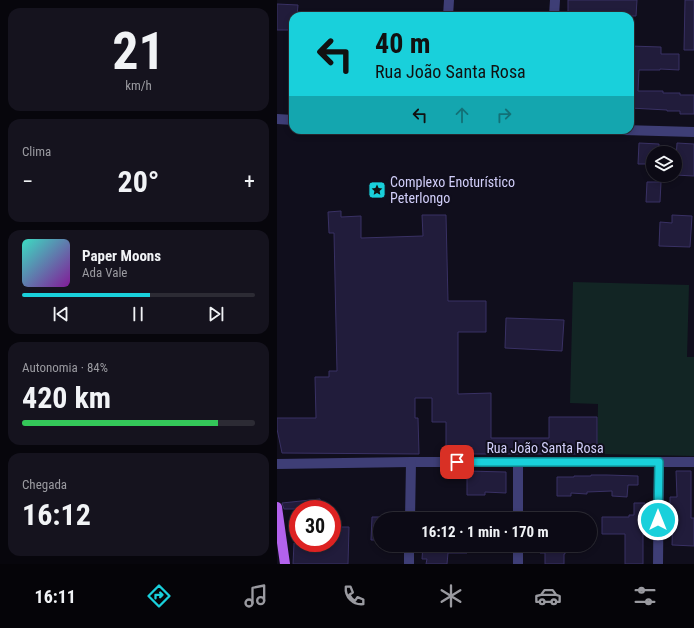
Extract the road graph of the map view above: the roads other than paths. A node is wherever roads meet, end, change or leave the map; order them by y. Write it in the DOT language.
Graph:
graph roads {
  1 [pos="449,0"];
  2 [pos="555,0"];
  3 [pos="448,12"];
  4 [pos="554,12"];
  5 [pos="277,119"];
  6 [pos="289,120"];
  7 [pos="634,130"];
  8 [pos="694,132"];
  9 [pos="411,462"];
  10 [pos="518,462"];
  11 [pos="659,462"];
  12 [pos="694,462"];
  13 [pos="277,464"];
  14 [pos="277,508"];
  15 [pos="410,512"];
  16 [pos="518,512"];
  17 [pos="409,552"];
  18 [pos="518,552"];
  19 [pos="285,564"];
  20 [pos="409,564"];
  21 [pos="518,564"];
  22 [pos="658,564"];
  1 -- 3 [label="street"];
  2 -- 4 [label="street"];
  5 -- 6 [label="street"];
  7 -- 8 [label="street"];
  9 -- 10 [label="street, Rua João Santa Rosa"];
  9 -- 13 [label="street, Rua João Santa Rosa"];
  9 -- 15 [label="street"];
  10 -- 11 [label="street, Rua João Santa Rosa"];
  10 -- 16 [label="street"];
  11 -- 12 [label="street, Rua João Santa Rosa"];
  11 -- 22 [label="street"];
  14 -- 19 [label="main road"];
  17 -- 20 [label="street"];
  18 -- 21 [label="street"];
}
